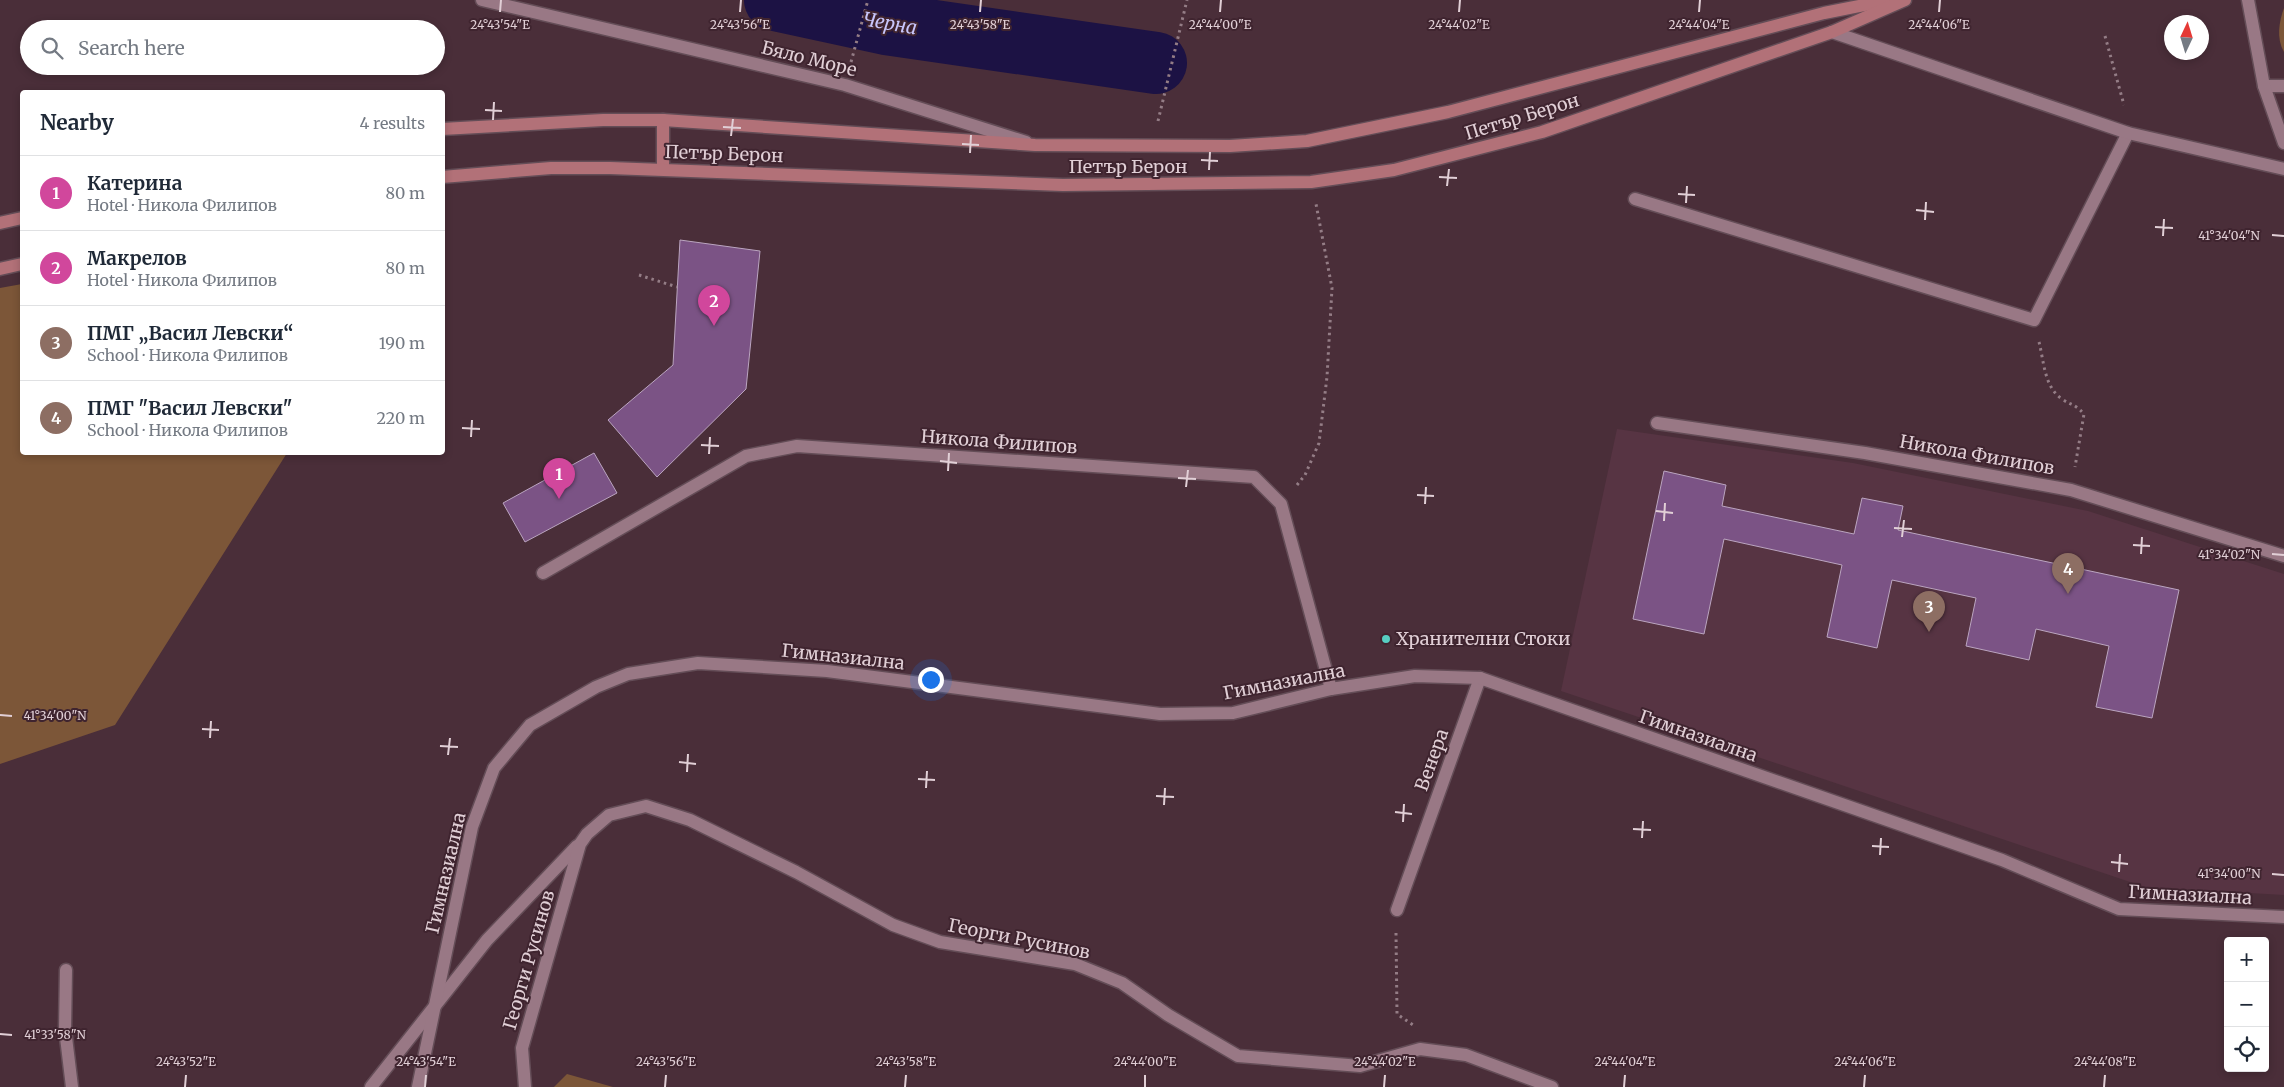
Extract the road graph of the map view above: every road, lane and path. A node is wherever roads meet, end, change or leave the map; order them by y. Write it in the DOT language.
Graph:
graph roads {
  1 [pos="482,0"];
  2 [pos="868,0"];
  3 [pos="1187,0"];
  4 [pos="1888,0"];
  5 [pos="1905,0"];
  6 [pos="2248,0"];
  7 [pos="1832,32"];
  8 [pos="2105,36"];
  9 [pos="855,50"];
  10 [pos="2264,86"];
  11 [pos="2284,86"];
  12 [pos="2122,95"];
  13 [pos="663,120"];
  14 [pos="445,129"];
  15 [pos="2128,133"];
  16 [pos="2284,143"];
  17 [pos="1036,145"];
  18 [pos="1152,146"];
  19 [pos="664,168"];
  20 [pos="2284,169"];
  21 [pos="445,177"];
  22 [pos="1311,182"];
  23 [pos="1635,199"];
  24 [pos="20,218"];
  25 [pos="0,223"];
  26 [pos="20,264"];
  27 [pos="0,269"];
  28 [pos="639,275"];
  29 [pos="677,287"];
  30 [pos="2034,320"];
  31 [pos="1656,423"];
  32 [pos="2070,490"];
  33 [pos="1281,504"];
  34 [pos="2284,556"];
  35 [pos="543,573"];
  36 [pos="1480,678"];
  37 [pos="1331,689"];
  38 [pos="580,844"];
  39 [pos="1397,910"];
  40 [pos="2284,917"];
  41 [pos="66,970"];
  42 [pos="432,1011"];
  43 [pos="1419,1027"];
  44 [pos="72,1087"];
  45 [pos="370,1087"];
  46 [pos="418,1087"];
  47 [pos="525,1087"];
  48 [pos="1552,1087"];
  1 -- 17 [label="street, Бяло Море"];
  2 -- 9 [label="path"];
  3 -- 18 [label="path"];
  4 -- 18 [label="main road, Петър Берон"];
  5 -- 7 [label="main road, Петър Берон"];
  6 -- 10 [label="street"];
  7 -- 15 [label="street"];
  7 -- 22 [label="main road, Петър Берон"];
  8 -- 12 [label="path"];
  10 -- 11 [label="street"];
  10 -- 16 [label="street"];
  13 -- 14 [label="main road, Петър Берон"];
  13 -- 17 [label="main road, Петър Берон"];
  13 -- 19 [label="main road"];
  15 -- 20 [label="street"];
  15 -- 30 [label="street"];
  17 -- 18 [label="main road, Петър Берон"];
  19 -- 21 [label="main road, Петър Берон"];
  19 -- 22 [label="main road, Петър Берон"];
  22 -- 33 [label="path"];
  23 -- 30 [label="street"];
  24 -- 25 [label="main road"];
  26 -- 27 [label="main road"];
  28 -- 29 [label="path"];
  30 -- 32 [label="path"];
  31 -- 32 [label="street, Никола Филипов"];
  32 -- 34 [label="street, Никола Филипов"];
  33 -- 35 [label="street, Никола Филипов"];
  33 -- 37 [label="street, Никола Филипов"];
  36 -- 37 [label="street, Гимназиална"];
  36 -- 39 [label="street, Венера"];
  36 -- 40 [label="street, Гимназиална"];
  37 -- 42 [label="street, Гимназиална"];
  38 -- 42 [label="street, Георги Русинов"];
  38 -- 47 [label="street, Георги Русинов"];
  38 -- 48 [label="street, Георги Русинов"];
  39 -- 43 [label="path"];
  41 -- 44 [label="street"];
  42 -- 45 [label="street, Георги Русинов"];
  42 -- 46 [label="street, Гимназиална"];
}
